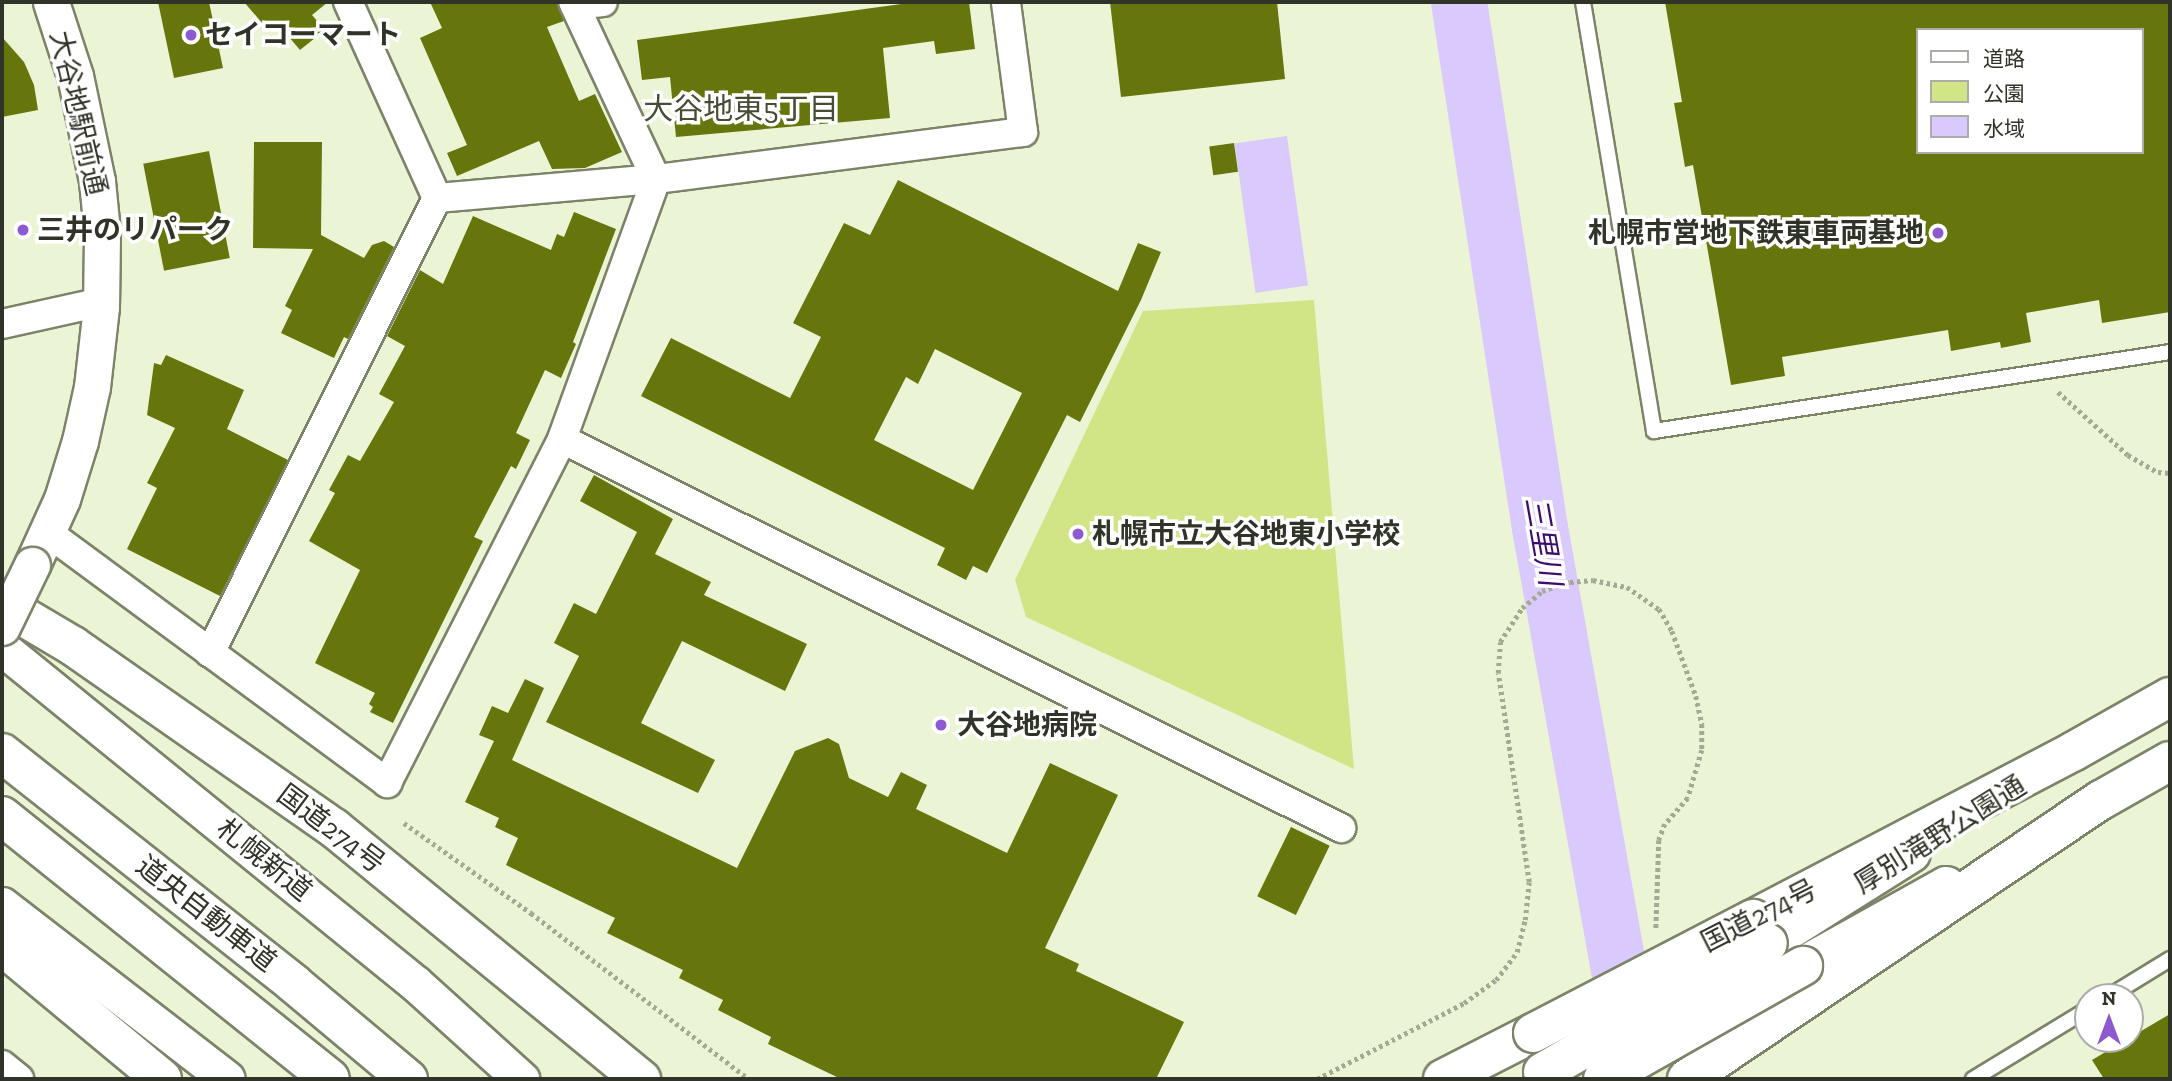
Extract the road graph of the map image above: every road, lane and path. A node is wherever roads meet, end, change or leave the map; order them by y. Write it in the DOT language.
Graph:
graph roads {
  1 [pos="51,2"];
  2 [pos="348,2"];
  3 [pos="603,2"];
  4 [pos="1006,2"];
  5 [pos="1583,2"];
  6 [pos="574,3"];
  7 [pos="656,179"];
  8 [pos="437,198"];
  9 [pos="102,302"];
  10 [pos="2,324"];
  11 [pos="2170,352"];
  12 [pos="2057,392"];
  13 [pos="562,439"];
  14 [pos="2170,473"];
  15 [pos="47,532"];
  16 [pos="2,604"];
  17 [pos="2,626"];
  18 [pos="2,648"];
  19 [pos="210,653"];
  20 [pos="2170,697"];
  21 [pos="2,752"];
  22 [pos="2170,761"];
  23 [pos="2,816"];
  24 [pos="404,823"];
  25 [pos="1341,828"];
  26 [pos="2,905"];
  27 [pos="1760,931"];
  28 [pos="1656,932"];
  29 [pos="2,946"];
  30 [pos="2170,959"];
  31 [pos="1813,977"];
  32 [pos="2131,983"];
  33 [pos="2074,1018"];
  34 [pos="2,1065"];
  35 [pos="1536,1075"];
  36 [pos="19,1079"];
  37 [pos="162,1079"];
  38 [pos="227,1079"];
  39 [pos="330,1079"];
  40 [pos="408,1079"];
  41 [pos="521,1079"];
  42 [pos="641,1079"];
  43 [pos="750,1079"];
  44 [pos="1317,1079"];
  45 [pos="1443,1079"];
  46 [pos="1603,1079"];
  47 [pos="1686,1079"];
  48 [pos="1973,1079"];
  1 -- 9 [label="street, 大谷地駅前通"];
  2 -- 8 [label="street"];
  3 -- 6 [label="street"];
  4 -- 7 [label="street"];
  5 -- 11 [label="lane"];
  6 -- 7 [label="street"];
  7 -- 8 [label="street"];
  7 -- 13 [label="street"];
  8 -- 19 [label="street"];
  9 -- 10 [label="street"];
  9 -- 15 [label="street, 大谷地駅前通"];
  12 -- 14 [label="path"];
  13 -- 19 [label="street"];
  13 -- 25 [label="street"];
  15 -- 17 [label="street, 大谷地駅前通, bridge"];
  15 -- 19 [label="street"];
  16 -- 42 [label="main road, 国道274号"];
  18 -- 41 [label="street, 札幌新道"];
  20 -- 27 [label="main road, 国道274号"];
  21 -- 40 [label="main road, 道央自動車道"];
  22 -- 31 [label="main road, 厚別滝野公園通"];
  23 -- 39 [label="main road, 道央自動車道"];
  24 -- 43 [label="path"];
  26 -- 38 [label="street"];
  27 -- 35 [label="main road, bridge"];
  27 -- 45 [label="main road, 国道274号, bridge"];
  28 -- 44 [label="path"];
  29 -- 37 [label="main road"];
  30 -- 32 [label="lane"];
  31 -- 46 [label="main road, 厚別滝野公園通, bridge"];
  31 -- 47 [label="main road"];
  33 -- 48 [label="lane"];
  34 -- 36 [label="street"];
}
